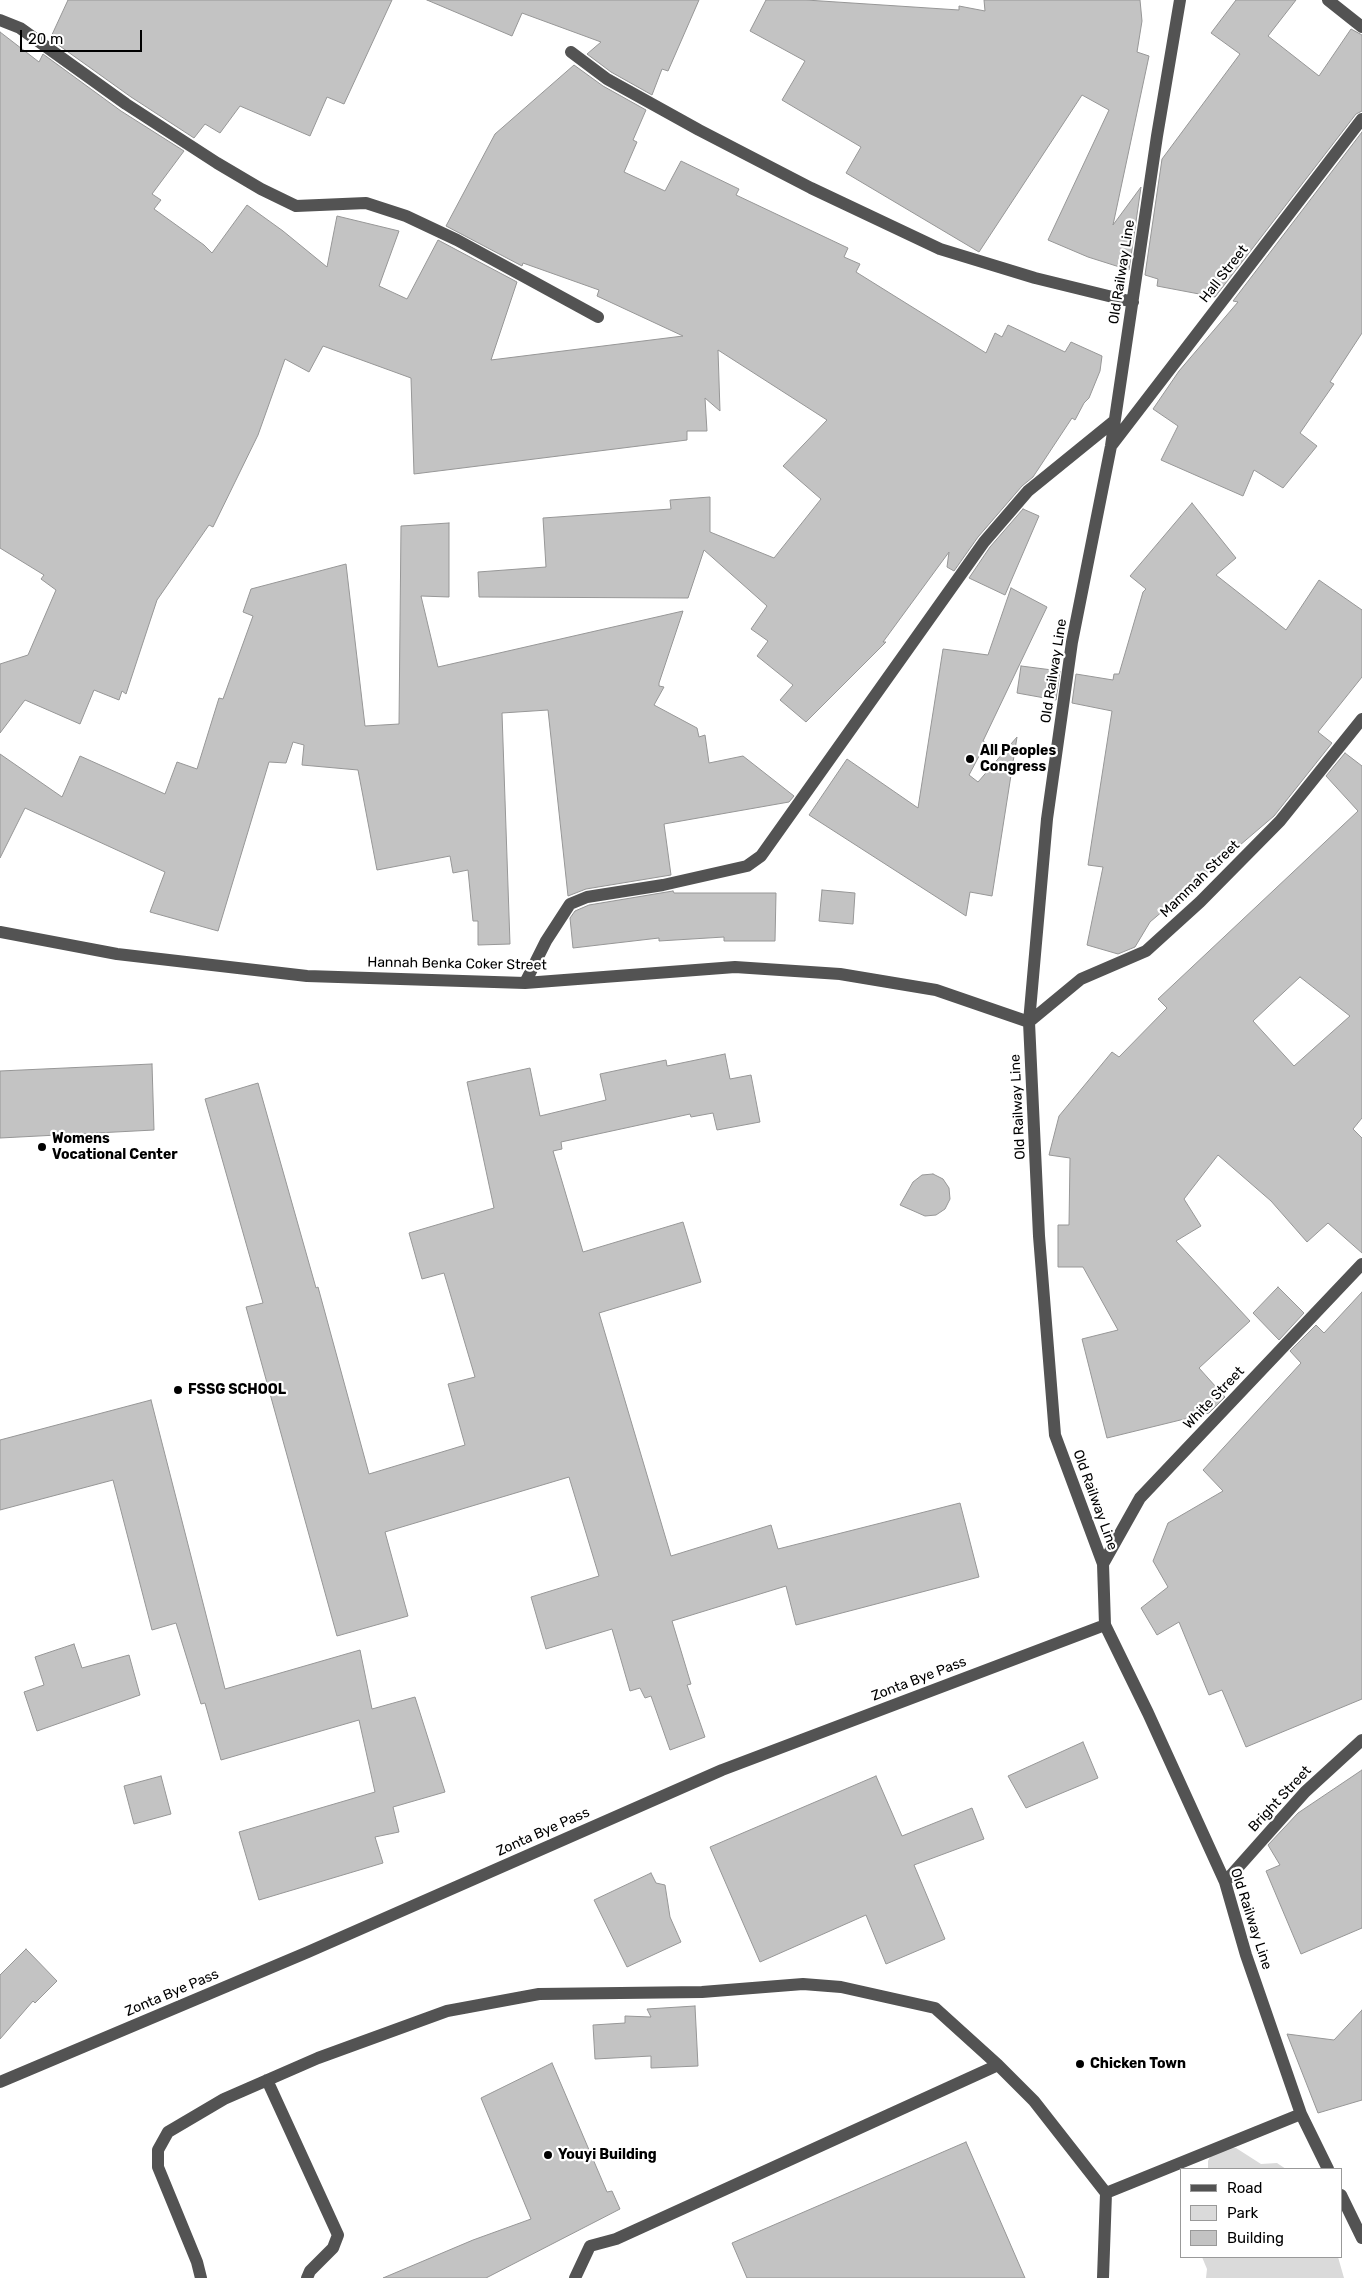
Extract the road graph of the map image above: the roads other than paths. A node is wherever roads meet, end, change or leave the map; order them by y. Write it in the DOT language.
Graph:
graph roads {
  1 [pos="1180,0"];
  2 [pos="1328,0"];
  3 [pos="0,20"];
  4 [pos="1362,27"];
  5 [pos="571,52"];
  6 [pos="1362,119"];
  7 [pos="1133,302"];
  8 [pos="598,317"];
  9 [pos="1113,422"];
  10 [pos="1110,446"];
  11 [pos="1362,719"];
  12 [pos="0,932"];
  13 [pos="525,983"];
  14 [pos="1029,1022"];
  15 [pos="1362,1264"];
  16 [pos="1103,1564"];
  17 [pos="1105,1625"];
  18 [pos="1362,1740"];
  19 [pos="1225,1882"];
  20 [pos="998,2065"];
  21 [pos="267,2080"];
  22 [pos="0,2082"];
  23 [pos="1301,2114"];
  24 [pos="1328,2168"];
  25 [pos="1106,2193"];
  26 [pos="1342,2196"];
  27 [pos="1362,2238"];
  28 [pos="201,2278"];
  29 [pos="307,2278"];
  30 [pos="575,2278"];
  31 [pos="1103,2278"];
  1 -- 7 [label="street, Old Railway Line"];
  2 -- 4 [label="street"];
  3 -- 8 [label="street"];
  5 -- 7 [label="street"];
  6 -- 10 [label="street, Hall Street"];
  7 -- 9 [label="street, Old Railway Line"];
  9 -- 10 [label="street, Old Railway Line"];
  9 -- 13 [label="street"];
  10 -- 14 [label="street, Old Railway Line"];
  11 -- 14 [label="street, Mammah Street"];
  12 -- 13 [label="street, Hannah Benka Coker Street"];
  13 -- 14 [label="street, Hannah Benka Coker Street"];
  14 -- 16 [label="street, Old Railway Line"];
  15 -- 16 [label="street, White Street"];
  16 -- 17 [label="street, Old Railway Line"];
  17 -- 19 [label="street, Old Railway Line"];
  17 -- 22 [label="street, Zonta Bye Pass"];
  18 -- 19 [label="street, Bright Street"];
  19 -- 23 [label="street, Old Railway Line"];
  20 -- 21 [label="street"];
  20 -- 25 [label="street"];
  20 -- 30 [label="street"];
  21 -- 28 [label="street"];
  21 -- 29 [label="street"];
  23 -- 24 [label="street, Old Railway Line"];
  23 -- 25 [label="street"];
  25 -- 31 [label="street"];
  26 -- 27 [label="street"];
}
